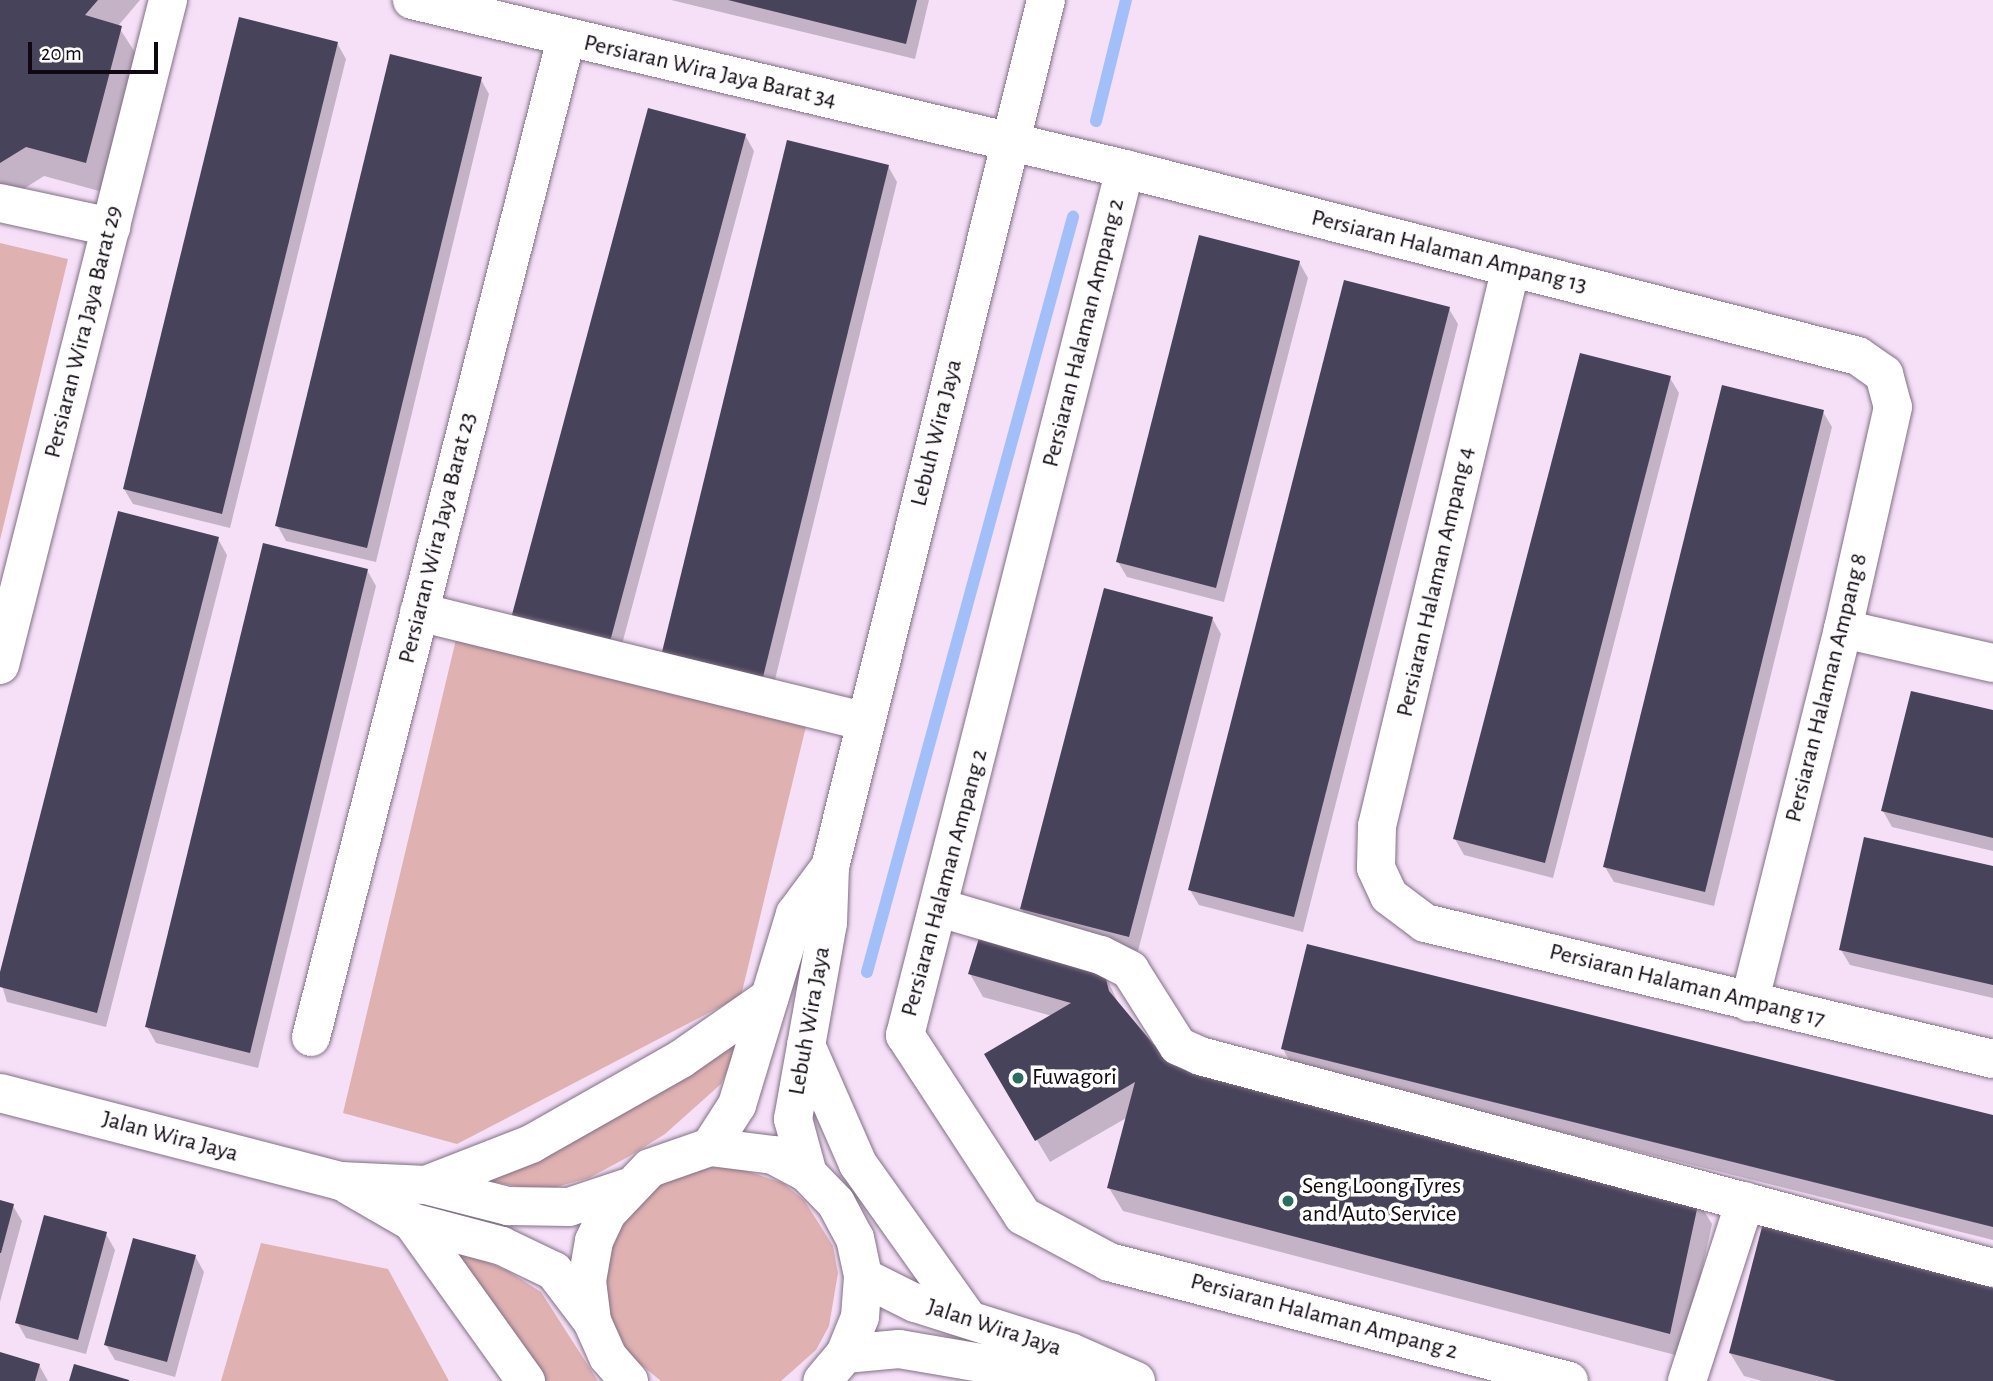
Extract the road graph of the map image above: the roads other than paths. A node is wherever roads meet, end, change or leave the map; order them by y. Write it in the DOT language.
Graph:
graph roads {
  1 [pos="168,0"];
  2 [pos="412,0"];
  3 [pos="1046,0"];
  4 [pos="566,39"];
  5 [pos="1009,141"];
  6 [pos="1125,169"];
  7 [pos="0,203"];
  8 [pos="111,227"];
  9 [pos="1511,268"];
  10 [pos="1884,374"];
  11 [pos="419,612"];
  12 [pos="1843,629"];
  13 [pos="1993,663"];
  14 [pos="0,665"];
  15 [pos="866,722"];
  16 [pos="830,867"];
  17 [pos="1389,896"];
  18 [pos="940,908"];
  19 [pos="769,997"];
  20 [pos="1749,1002"];
  21 [pos="311,1037"];
  22 [pos="805,1043"];
  23 [pos="1993,1059"];
  24 [pos="0,1093"];
  25 [pos="710,1147"];
  26 [pos="808,1174"];
  27 [pos="340,1181"];
  28 [pos="426,1185"];
  29 [pos="626,1188"];
  30 [pos="1745,1200"];
  31 [pos="412,1222"];
  32 [pos="1993,1268"];
  33 [pos="863,1277"];
  34 [pos="968,1319"];
  35 [pos="592,1321"];
  36 [pos="987,1365"];
  37 [pos="834,1367"];
  38 [pos="1131,1380"];
  39 [pos="527,1381"];
  40 [pos="629,1381"];
  41 [pos="919,1381"];
  42 [pos="1569,1381"];
  43 [pos="1686,1381"];
  1 -- 8 [label="street, Persiaran Wira Jaya Barat 29"];
  2 -- 4 [label="street, Persiaran Wira Jaya Barat 34"];
  3 -- 5 [label="street, Lebuh Wira Jaya"];
  4 -- 5 [label="street, Persiaran Wira Jaya Barat 34"];
  4 -- 11 [label="street, Persiaran Wira Jaya Barat 23"];
  5 -- 6 [label="street, Persiaran Halaman Ampang 13"];
  5 -- 15 [label="street, Lebuh Wira Jaya"];
  6 -- 9 [label="street, Persiaran Halaman Ampang 13"];
  6 -- 18 [label="street, Persiaran Halaman Ampang 2"];
  7 -- 8 [label="street"];
  8 -- 14 [label="street, Persiaran Wira Jaya Barat 29"];
  9 -- 10 [label="street, Persiaran Halaman Ampang 13"];
  9 -- 17 [label="street, Persiaran Halaman Ampang 4"];
  10 -- 12 [label="street, Persiaran Halaman Ampang 8"];
  11 -- 15 [label="street"];
  11 -- 21 [label="street, Persiaran Wira Jaya Barat 23"];
  12 -- 13 [label="street"];
  12 -- 20 [label="street, Persiaran Halaman Ampang 8"];
  15 -- 16 [label="street, Lebuh Wira Jaya"];
  16 -- 19 [label="street, Lebuh Wira Jaya"];
  16 -- 22 [label="street, Lebuh Wira Jaya"];
  17 -- 20 [label="street, Persiaran Halaman Ampang 17"];
  18 -- 30 [label="street"];
  18 -- 42 [label="street, Persiaran Halaman Ampang 2"];
  19 -- 25 [label="street, Lebuh Wira Jaya"];
  19 -- 28 [label="street"];
  20 -- 23 [label="street, Persiaran Halaman Ampang 17"];
  22 -- 26 [label="street, Lebuh Wira Jaya"];
  22 -- 34 [label="street"];
  24 -- 27 [label="street, Jalan Wira Jaya"];
  25 -- 26 [label="street"];
  25 -- 29 [label="street"];
  26 -- 33 [label="street"];
  27 -- 28 [label="street, Jalan Wira Jaya"];
  27 -- 31 [label="street, Jalan Wira Jaya"];
  28 -- 29 [label="street, Jalan Wira Jaya"];
  29 -- 35 [label="street"];
  30 -- 32 [label="street"];
  30 -- 43 [label="street"];
  31 -- 35 [label="street, Jalan Wira Jaya"];
  31 -- 39 [label="street"];
  33 -- 34 [label="street, Jalan Wira Jaya"];
  33 -- 37 [label="street"];
  34 -- 38 [label="street, Jalan Wira Jaya"];
  35 -- 40 [label="street"];
  36 -- 37 [label="street, Jalan Wira Jaya"];
  36 -- 38 [label="street, Jalan Wira Jaya"];
  36 -- 41 [label="street"];
}
